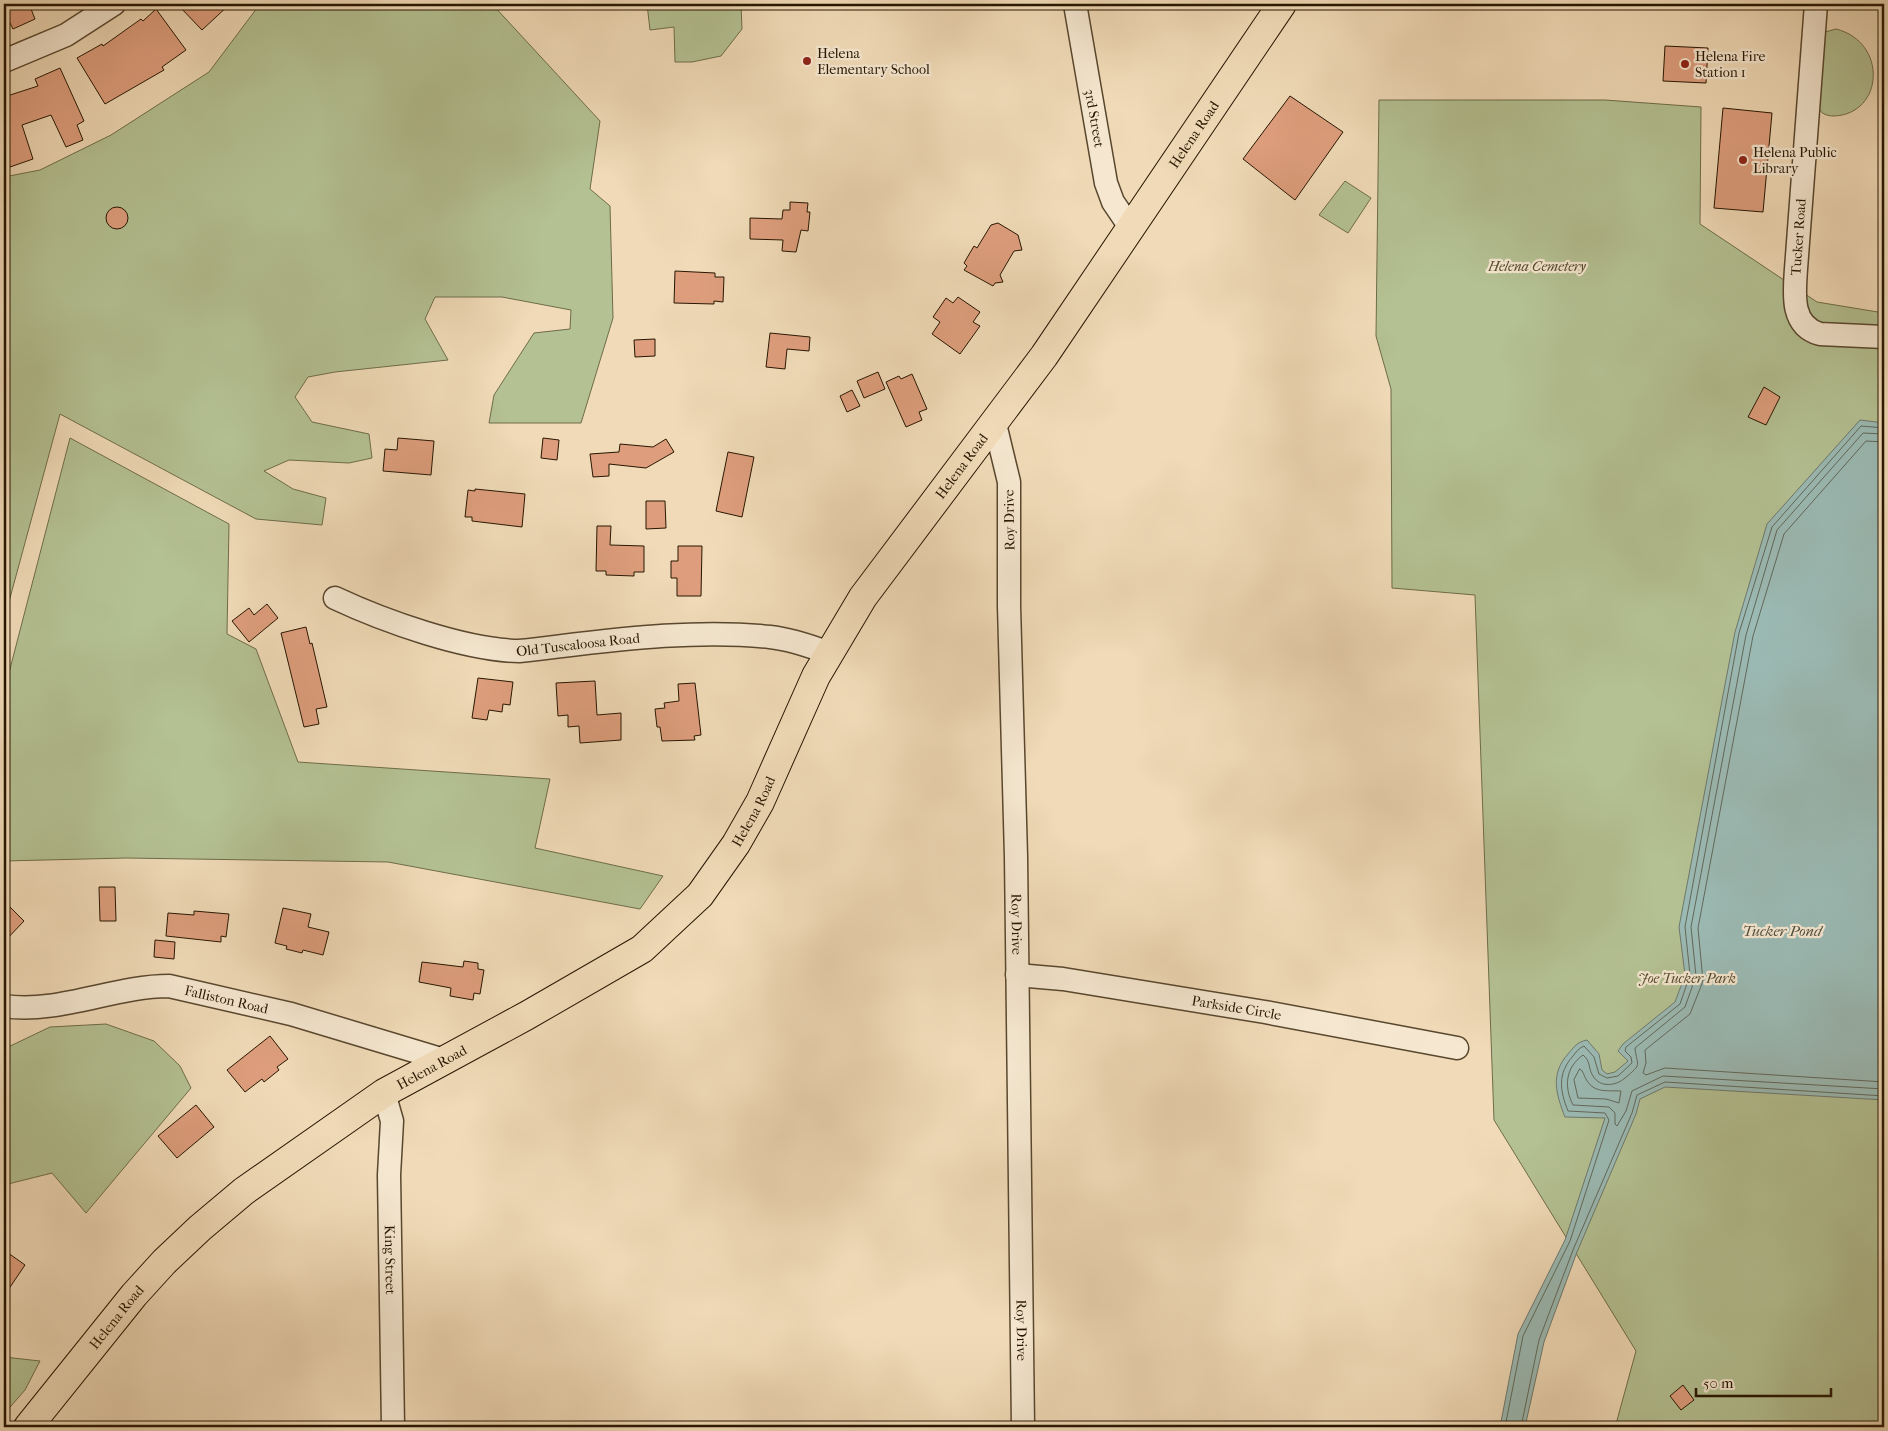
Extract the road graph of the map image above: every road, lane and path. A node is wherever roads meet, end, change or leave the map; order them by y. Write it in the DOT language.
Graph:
graph roads {
  1 [pos="114,4"];
  2 [pos="1075,4"];
  3 [pos="1282,4"];
  4 [pos="1816,4"];
  5 [pos="4,61"];
  6 [pos="1130,226"];
  7 [pos="1884,337"];
  8 [pos="995,424"];
  9 [pos="335,598"];
  10 [pos="829,653"];
  11 [pos="1017,975"];
  12 [pos="4,1006"];
  13 [pos="1457,1048"];
  14 [pos="444,1060"];
  15 [pos="384,1093"];
  16 [pos="28,1427"];
  17 [pos="393,1427"];
  18 [pos="1023,1427"];
  1 -- 5 [label="street"];
  2 -- 6 [label="street, 3rd Street"];
  3 -- 6 [label="main road, Helena Road"];
  4 -- 7 [label="street, Tucker Road"];
  6 -- 8 [label="main road, Helena Road"];
  8 -- 10 [label="main road, Helena Road"];
  8 -- 11 [label="street, Roy Drive"];
  9 -- 10 [label="street, Old Tuscaloosa Road"];
  10 -- 14 [label="main road, Helena Road"];
  11 -- 13 [label="street, Parkside Circle"];
  11 -- 18 [label="street, Roy Drive"];
  12 -- 14 [label="street, Falliston Road"];
  14 -- 15 [label="main road, Helena Road"];
  15 -- 16 [label="main road, Helena Road"];
  15 -- 17 [label="street, King Street"];
}
